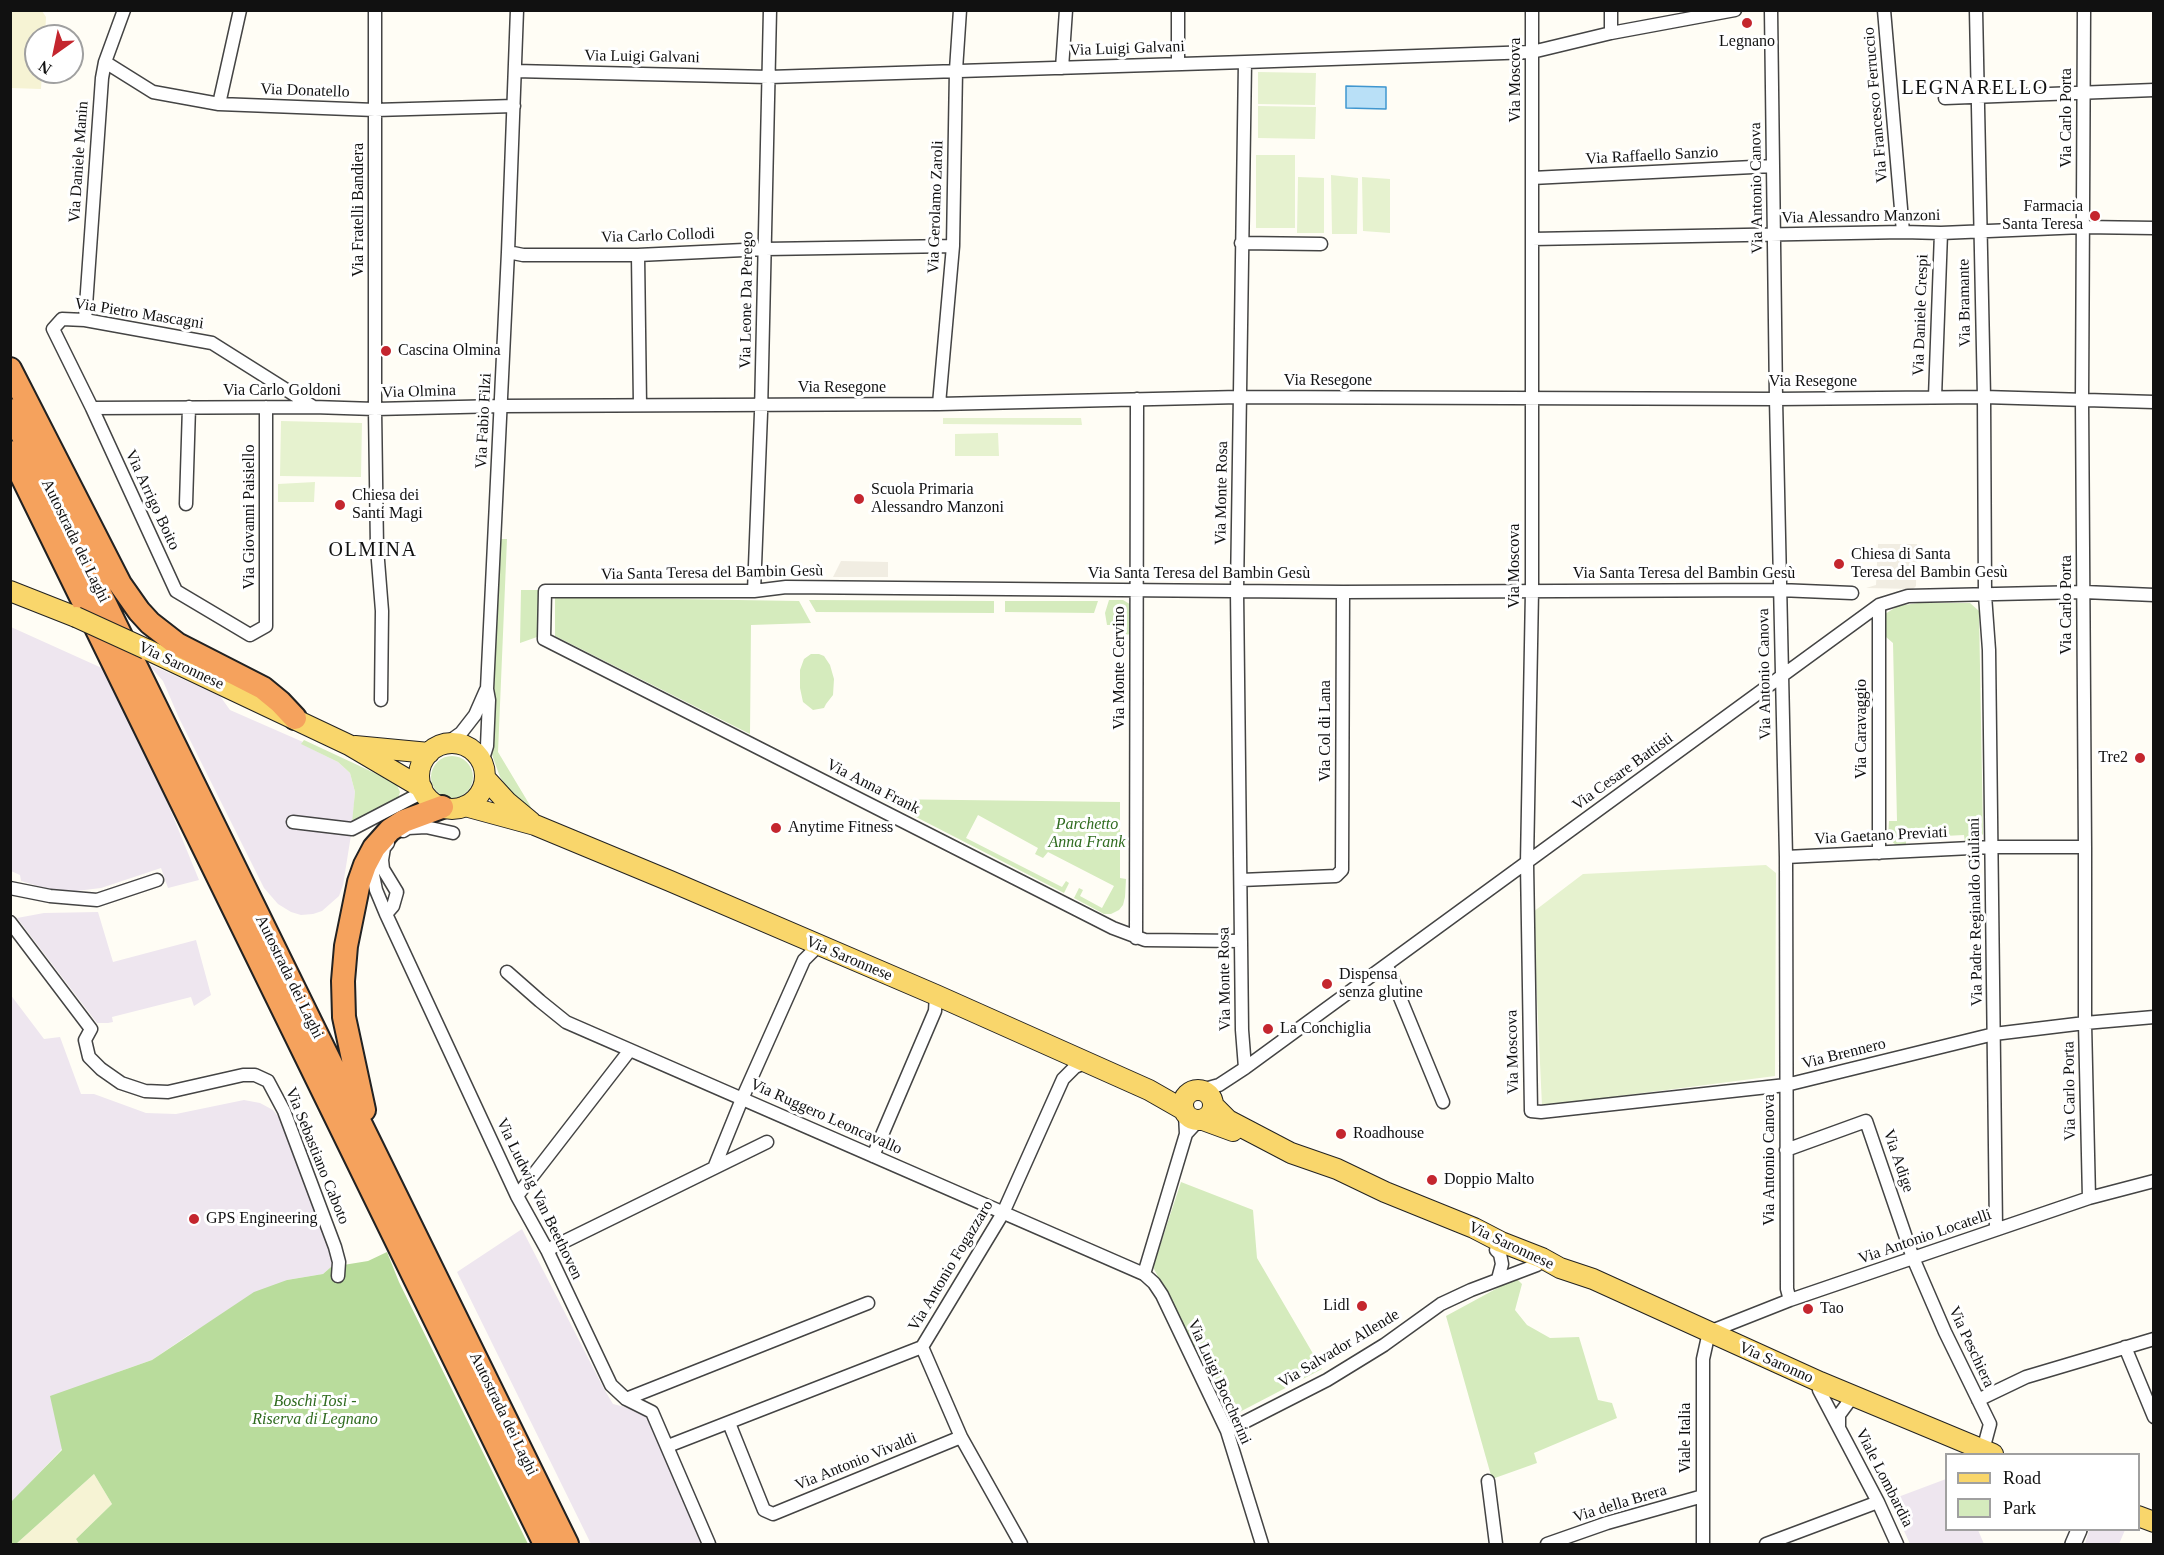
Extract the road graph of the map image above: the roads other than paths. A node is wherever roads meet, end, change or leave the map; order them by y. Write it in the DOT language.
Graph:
graph roads {
  1 [pos="124,10"];
  2 [pos="240,10"];
  3 [pos="375,10"];
  4 [pos="517,10"];
  5 [pos="770,10"];
  6 [pos="960,10"];
  7 [pos="1066,10"];
  8 [pos="1178,10"];
  9 [pos="1532,10"];
  10 [pos="1611,10"];
  11 [pos="1735,10"];
  12 [pos="1771,10"];
  13 [pos="1884,10"];
  14 [pos="1976,10"];
  15 [pos="2084,10"];
  16 [pos="1702,14"];
  17 [pos="1611,33"];
  18 [pos="1532,52"];
  19 [pos="105,62"];
  20 [pos="1245,63"];
  21 [pos="1178,64"];
  22 [pos="1062,68"];
  23 [pos="956,70"];
  24 [pos="515,71"];
  25 [pos="769,76"];
  26 [pos="2154,90"];
  27 [pos="2084,93"];
  28 [pos="1978,97"];
  29 [pos="1945,98"];
  30 [pos="219,104"];
  31 [pos="514,106"];
  32 [pos="375,110"];
  33 [pos="1773,166"];
  34 [pos="1532,178"];
  35 [pos="2083,227"];
  36 [pos="2154,228"];
  37 [pos="1980,230"];
  38 [pos="1903,232"];
  39 [pos="1941,233"];
  40 [pos="1774,234"];
  41 [pos="1532,239"];
  42 [pos="1241,243"];
  43 [pos="1321,244"];
  44 [pos="953,246"];
  45 [pos="765,249"];
  46 [pos="508,252"];
  47 [pos="638,255"];
  48 [pos="85,320"];
  49 [pos="53,329"];
  50 [pos="10,369"];
  51 [pos="1239,397"];
  52 [pos="1984,397"];
  53 [pos="1532,398"];
  54 [pos="1935,398"];
  55 [pos="1137,399"];
  56 [pos="1776,399"];
  57 [pos="2082,400"];
  58 [pos="2154,402"];
  59 [pos="939,404"];
  60 [pos="640,405"];
  61 [pos="761,405"];
  62 [pos="501,406"];
  63 [pos="189,407"];
  64 [pos="266,407"];
  65 [pos="313,407"];
  66 [pos="92,408"];
  67 [pos="375,409"];
  68 [pos="10,410"];
  69 [pos="10,452"];
  70 [pos="10,465"];
  71 [pos="186,504"];
  72 [pos="46,526"];
  73 [pos="1136,590"];
  74 [pos="1779,590"];
  75 [pos="10,591"];
  76 [pos="545,591"];
  77 [pos="754,591"];
  78 [pos="1237,591"];
  79 [pos="1532,591"];
  80 [pos="1343,592"];
  81 [pos="2084,592"];
  82 [pos="1852,593"];
  83 [pos="1985,594"];
  84 [pos="2154,595"];
  85 [pos="10,599"];
  86 [pos="38,603"];
  87 [pos="1879,604"];
  88 [pos="266,626"];
  89 [pos="1781,677"];
  90 [pos="487,689"];
  91 [pos="381,700"];
  92 [pos="295,718"];
  93 [pos="447,743"];
  94 [pos="350,745"];
  95 [pos="429,753"];
  96 [pos="484,770"];
  97 [pos="422,790"];
  98 [pos="465,806"];
  99 [pos="442,807"];
  100 [pos="293,822"];
  101 [pos="535,825"];
  102 [pos="453,833"];
  103 [pos="1992,847"];
  104 [pos="2085,847"];
  105 [pos="374,848"];
  106 [pos="1879,853"];
  107 [pos="1786,857"];
  108 [pos="1527,862"];
  109 [pos="158,880"];
  110 [pos="1241,880"];
  111 [pos="10,888"];
  112 [pos="386,914"];
  113 [pos="10,922"];
  114 [pos="1136,938"];
  115 [pos="1241,941"];
  116 [pos="818,946"];
  117 [pos="1387,966"];
  118 [pos="507,972"];
  119 [pos="936,995"];
  120 [pos="2154,1017"];
  121 [pos="2085,1023"];
  122 [pos="1994,1034"];
  123 [pos="630,1050"];
  124 [pos="1087,1062"];
  125 [pos="1245,1068"];
  126 [pos="1786,1085"];
  127 [pos="742,1099"];
  128 [pos="1443,1102"];
  129 [pos="1199,1107"];
  130 [pos="1541,1112"];
  131 [pos="767,1142"];
  132 [pos="373,1149"];
  133 [pos="1786,1150"];
  134 [pos="873,1156"];
  135 [pos="714,1168"];
  136 [pos="2154,1181"];
  137 [pos="517,1196"];
  138 [pos="2089,1198"];
  139 [pos="1003,1213"];
  140 [pos="1996,1229"];
  141 [pos="547,1250"];
  142 [pos="1496,1250"];
  143 [pos="1913,1258"];
  144 [pos="1537,1265"];
  145 [pos="1560,1268"];
  146 [pos="1144,1275"];
  147 [pos="338,1276"];
  148 [pos="1498,1279"];
  149 [pos="1790,1300"];
  150 [pos="868,1303"];
  151 [pos="1709,1332"];
  152 [pos="2154,1339"];
  153 [pos="922,1347"];
  154 [pos="2125,1347"];
  155 [pos="1820,1382"];
  156 [pos="1853,1396"];
  157 [pos="626,1399"];
  158 [pos="1978,1400"];
  159 [pos="2154,1417"];
  160 [pos="729,1423"];
  161 [pos="1839,1428"];
  162 [pos="1227,1431"];
  163 [pos="961,1437"];
  164 [pos="668,1446"];
  165 [pos="1988,1452"];
  166 [pos="1488,1481"];
  167 [pos="1703,1496"];
  168 [pos="1878,1502"];
  169 [pos="2140,1516"];
  170 [pos="2154,1522"];
  171 [pos="2079,1531"];
  172 [pos="545,1545"];
  173 [pos="567,1545"];
  174 [pos="709,1545"];
  175 [pos="1021,1545"];
  176 [pos="1262,1545"];
  177 [pos="1496,1545"];
  178 [pos="1547,1545"];
  179 [pos="1703,1545"];
  180 [pos="1766,1545"];
  181 [pos="1897,1545"];
  182 [pos="2073,1545"];
  1 -- 19 [label="street, Via Daniele Manin"];
  2 -- 30 [label="street"];
  3 -- 32 [label="street, Via Fratelli Bandiera"];
  4 -- 24 [label="street, Via Fabio Filzi"];
  5 -- 25 [label="street, Via Leone Da Perego"];
  6 -- 23 [label="street, Via Gerolamo Zaroli"];
  7 -- 22 [label="street"];
  8 -- 21 [label="street"];
  9 -- 18 [label="street, Via Moscova"];
  10 -- 17 [label="street"];
  11 -- 16 [label="street, Via Luigi Galvani"];
  12 -- 33 [label="street, Via Antonio Canova"];
  13 -- 38 [label="street, Via Francesco Ferruccio"];
  14 -- 28 [label="street, Via Bramante"];
  15 -- 27 [label="street, Via Carlo Porta"];
  16 -- 17 [label="street, Via Luigi Galvani"];
  17 -- 18 [label="street, Via Luigi Galvani"];
  18 -- 20 [label="street, Via Luigi Galvani"];
  18 -- 34 [label="street, Via Moscova"];
  19 -- 30 [label="street, Via Donatello"];
  19 -- 48 [label="street, Via Daniele Manin"];
  20 -- 21 [label="street, Via Luigi Galvani"];
  20 -- 42 [label="street, Via Monte Rosa"];
  21 -- 22 [label="street, Via Luigi Galvani"];
  22 -- 23 [label="street, Via Luigi Galvani"];
  23 -- 25 [label="street, Via Luigi Galvani"];
  23 -- 44 [label="street, Via Gerolamo Zaroli"];
  24 -- 25 [label="street, Via Luigi Galvani"];
  24 -- 31 [label="street, Via Fabio Filzi"];
  25 -- 45 [label="street, Via Leone Da Perego"];
  26 -- 27 [label="street"];
  27 -- 28 [label="street"];
  27 -- 35 [label="street, Via Carlo Porta"];
  28 -- 29 [label="street"];
  28 -- 37 [label="street, Via Bramante"];
  30 -- 32 [label="street, Via Donatello"];
  31 -- 32 [label="street, Via Donatello"];
  31 -- 46 [label="street, Via Fabio Filzi"];
  32 -- 67 [label="street, Via Fratelli Bandiera"];
  33 -- 34 [label="street, Via Raffaello Sanzio"];
  33 -- 40 [label="street, Via Antonio Canova"];
  34 -- 41 [label="street, Via Moscova"];
  35 -- 36 [label="street, Via Alessandro Manzoni"];
  35 -- 37 [label="street, Via Alessandro Manzoni"];
  35 -- 57 [label="street, Via Carlo Porta"];
  37 -- 39 [label="street, Via Alessandro Manzoni"];
  37 -- 52 [label="street, Via Bramante"];
  38 -- 39 [label="street, Via Alessandro Manzoni"];
  38 -- 40 [label="street, Via Alessandro Manzoni"];
  39 -- 54 [label="street, Via Daniele Crespi"];
  40 -- 41 [label="street, Via Alessandro Manzoni"];
  40 -- 56 [label="street, Via Antonio Canova"];
  41 -- 53 [label="street, Via Moscova"];
  42 -- 43 [label="street"];
  42 -- 51 [label="street, Via Monte Rosa"];
  44 -- 45 [label="street, Via Carlo Collodi"];
  44 -- 59 [label="street, Via Gerolamo Zaroli"];
  45 -- 47 [label="street, Via Carlo Collodi"];
  45 -- 61 [label="street, Via Leone Da Perego"];
  46 -- 47 [label="street, Via Carlo Collodi"];
  46 -- 62 [label="street, Via Fabio Filzi"];
  47 -- 60 [label="street"];
  48 -- 49 [label="street, Via Pietro Mascagni"];
  48 -- 65 [label="street, Via Pietro Mascagni"];
  49 -- 66 [label="street, Via Arrigo Boito"];
  50 -- 92 [label="highway"];
  51 -- 53 [label="street, Via Resegone"];
  51 -- 55 [label="street, Via Resegone"];
  51 -- 78 [label="street, Via Monte Rosa"];
  52 -- 54 [label="street, Via Resegone"];
  52 -- 57 [label="street, Via Resegone"];
  52 -- 83 [label="street, Via Bramante"];
  53 -- 56 [label="street, Via Resegone"];
  53 -- 79 [label="street, Via Moscova"];
  54 -- 56 [label="street, Via Resegone"];
  55 -- 59 [label="street, Via Resegone"];
  55 -- 73 [label="street, Via Monte Cervino"];
  56 -- 74 [label="street, Via Antonio Canova"];
  57 -- 58 [label="street, Via Resegone"];
  57 -- 81 [label="street, Via Carlo Porta"];
  59 -- 61 [label="street, Via Resegone"];
  60 -- 61 [label="street, Via Resegone"];
  60 -- 62 [label="street, Via Resegone"];
  61 -- 77 [label="street, Via Leone Da Perego"];
  62 -- 67 [label="street, Via Olmina"];
  62 -- 90 [label="street, Via Fabio Filzi"];
  63 -- 64 [label="street, Via Carlo Goldoni"];
  63 -- 66 [label="street, Via Carlo Goldoni"];
  63 -- 71 [label="street"];
  64 -- 65 [label="street, Via Carlo Goldoni"];
  64 -- 88 [label="street, Via Giovanni Paisiello"];
  65 -- 67 [label="street, Via Carlo Goldoni"];
  66 -- 88 [label="street, Via Arrigo Boito"];
  67 -- 91 [label="street, Via Olmina"];
  68 -- 132 [label="highway, Autostrada dei Laghi"];
  69 -- 72 [label="highway, Autostrada dei Laghi"];
  70 -- 72 [label="highway"];
  72 -- 172 [label="highway, Autostrada dei Laghi"];
  73 -- 77 [label="street, Via Santa Teresa del Bambin Gesù"];
  73 -- 78 [label="street, Via Santa Teresa del Bambin Gesù"];
  73 -- 114 [label="street, Via Monte Cervino"];
  74 -- 79 [label="street, Via Santa Teresa del Bambin Gesù"];
  74 -- 82 [label="street, Via Santa Teresa del Bambin Gesù"];
  74 -- 89 [label="street, Via Antonio Canova"];
  75 -- 86 [label="main road, Via Saronnese"];
  76 -- 77 [label="street, Via Santa Teresa del Bambin Gesù"];
  76 -- 114 [label="street, Via Anna Frank"];
  78 -- 80 [label="street, Via Santa Teresa del Bambin Gesù"];
  78 -- 110 [label="street, Via Monte Rosa"];
  79 -- 80 [label="street, Via Santa Teresa del Bambin Gesù"];
  79 -- 108 [label="street, Via Moscova"];
  80 -- 110 [label="street, Via Col di Lana"];
  81 -- 83 [label="street"];
  81 -- 84 [label="street"];
  81 -- 104 [label="street, Via Carlo Porta"];
  83 -- 87 [label="street"];
  83 -- 103 [label="street, Via Padre Reginaldo Giuliani"];
  85 -- 86 [label="street"];
  86 -- 92 [label="main road, Via Saronnese, bridge"];
  87 -- 89 [label="street, Via Cesare Battisti"];
  87 -- 106 [label="street, Via Caravaggio"];
  89 -- 107 [label="street, Via Antonio Canova"];
  89 -- 108 [label="street, Via Cesare Battisti"];
  90 -- 93 [label="street, Via Fabio Filzi"];
  90 -- 96 [label="street, Via Fabio Filzi"];
  92 -- 94 [label="main road, Via Saronnese"];
  93 -- 95 [label="main road"];
  93 -- 96 [label="main road, Via Saronnese"];
  94 -- 95 [label="main road, Via Saronnese"];
  94 -- 97 [label="main road, Via Saronnese"];
  95 -- 97 [label="main road"];
  96 -- 98 [label="main road"];
  96 -- 101 [label="main road, Via Saronnese"];
  97 -- 99 [label="main road, Via Saronnese"];
  97 -- 100 [label="street"];
  98 -- 99 [label="main road, Via Saronnese"];
  98 -- 101 [label="main road, Via Saronnese"];
  99 -- 105 [label="highway"];
  101 -- 116 [label="main road, Via Saronnese"];
  102 -- 112 [label="street"];
  103 -- 104 [label="street, Via Gaetano Previati"];
  103 -- 106 [label="street, Via Gaetano Previati"];
  103 -- 122 [label="street, Via Padre Reginaldo Giuliani"];
  104 -- 121 [label="street, Via Carlo Porta"];
  105 -- 112 [label="street, Via Ludwig Van Beethoven"];
  105 -- 132 [label="highway"];
  106 -- 107 [label="street, Via Gaetano Previati"];
  107 -- 126 [label="street, Via Antonio Canova"];
  108 -- 117 [label="street, Via Cesare Battisti"];
  108 -- 130 [label="street, Via Moscova"];
  109 -- 111 [label="street"];
  110 -- 115 [label="street, Via Monte Rosa"];
  112 -- 137 [label="street, Via Ludwig Van Beethoven"];
  113 -- 147 [label="street, Via Sebastiano Caboto"];
  114 -- 115 [label="street, Via Anna Frank"];
  115 -- 125 [label="street, Via Monte Rosa"];
  116 -- 119 [label="main road, Via Saronnese"];
  116 -- 127 [label="street"];
  117 -- 125 [label="street, Via Cesare Battisti"];
  117 -- 128 [label="street"];
  118 -- 123 [label="street, Via Ruggero Leoncavallo"];
  119 -- 124 [label="main road, Via Saronnese"];
  119 -- 134 [label="street"];
  120 -- 121 [label="street, Via Brennero"];
  121 -- 122 [label="street, Via Brennero"];
  121 -- 138 [label="street, Via Carlo Porta"];
  122 -- 126 [label="street, Via Brennero"];
  122 -- 140 [label="street, Via Padre Reginaldo Giuliani"];
  123 -- 127 [label="street, Via Ruggero Leoncavallo"];
  123 -- 137 [label="street"];
  124 -- 129 [label="main road, Via Saronnese"];
  124 -- 139 [label="street, Via Antonio Fogazzaro"];
  125 -- 129 [label="street, Via Cesare Battisti"];
  126 -- 130 [label="street, Via Brennero"];
  126 -- 133 [label="street, Via Antonio Canova"];
  127 -- 134 [label="street, Via Ruggero Leoncavallo"];
  127 -- 135 [label="street"];
  129 -- 142 [label="main road, Via Saronnese"];
  129 -- 145 [label="main road, Via Saronnese"];
  129 -- 146 [label="street"];
  131 -- 135 [label="street"];
  132 -- 173 [label="highway, Autostrada dei Laghi"];
  133 -- 143 [label="street, Via Adige"];
  133 -- 149 [label="street, Via Antonio Canova"];
  134 -- 139 [label="street, Via Ruggero Leoncavallo"];
  135 -- 141 [label="street"];
  136 -- 138 [label="street, Via Antonio Locatelli"];
  137 -- 141 [label="street, Via Ludwig Van Beethoven"];
  138 -- 140 [label="street, Via Antonio Locatelli"];
  139 -- 146 [label="street, Via Ruggero Leoncavallo"];
  139 -- 153 [label="street, Via Antonio Fogazzaro"];
  140 -- 143 [label="street, Via Antonio Locatelli"];
  141 -- 157 [label="street, Via Ludwig Van Beethoven"];
  142 -- 144 [label="main road, Via Saronnese"];
  142 -- 148 [label="street"];
  143 -- 149 [label="street, Via Antonio Locatelli"];
  143 -- 158 [label="street, Via Peschiera"];
  144 -- 145 [label="main road, Via Saronnese"];
  144 -- 148 [label="street, Via Salvador Allende"];
  145 -- 151 [label="main road, Via Saronno"];
  146 -- 162 [label="street, Via Luigi Boccherini"];
  148 -- 162 [label="street, Via Salvador Allende"];
  149 -- 151 [label="street, Via Antonio Locatelli"];
  150 -- 157 [label="street"];
  151 -- 155 [label="main road, Via Saronno"];
  151 -- 167 [label="street, Viale Italia"];
  152 -- 154 [label="street"];
  153 -- 160 [label="street, Via Antonio Fogazzaro"];
  153 -- 163 [label="street"];
  154 -- 158 [label="street"];
  154 -- 159 [label="street"];
  155 -- 156 [label="main road, Via Saronno"];
  155 -- 161 [label="street, Viale Lombardia"];
  156 -- 161 [label="street, Viale Lombardia"];
  156 -- 165 [label="main road, Via Saronno"];
  157 -- 164 [label="street, Via Ludwig Van Beethoven"];
  158 -- 165 [label="street, Via Peschiera"];
  160 -- 163 [label="street, Via Antonio Vivaldi"];
  160 -- 164 [label="street, Via Antonio Fogazzaro"];
  161 -- 168 [label="street, Viale Lombardia"];
  162 -- 176 [label="street, Via Luigi Boccherini"];
  163 -- 175 [label="street"];
  164 -- 174 [label="street, Via Ludwig Van Beethoven"];
  166 -- 177 [label="street"];
  167 -- 178 [label="street, Via della Brera"];
  167 -- 179 [label="street, Viale Italia"];
  168 -- 180 [label="street"];
  168 -- 181 [label="street, Viale Lombardia"];
  169 -- 170 [label="main road"];
  171 -- 182 [label="street"];
}
